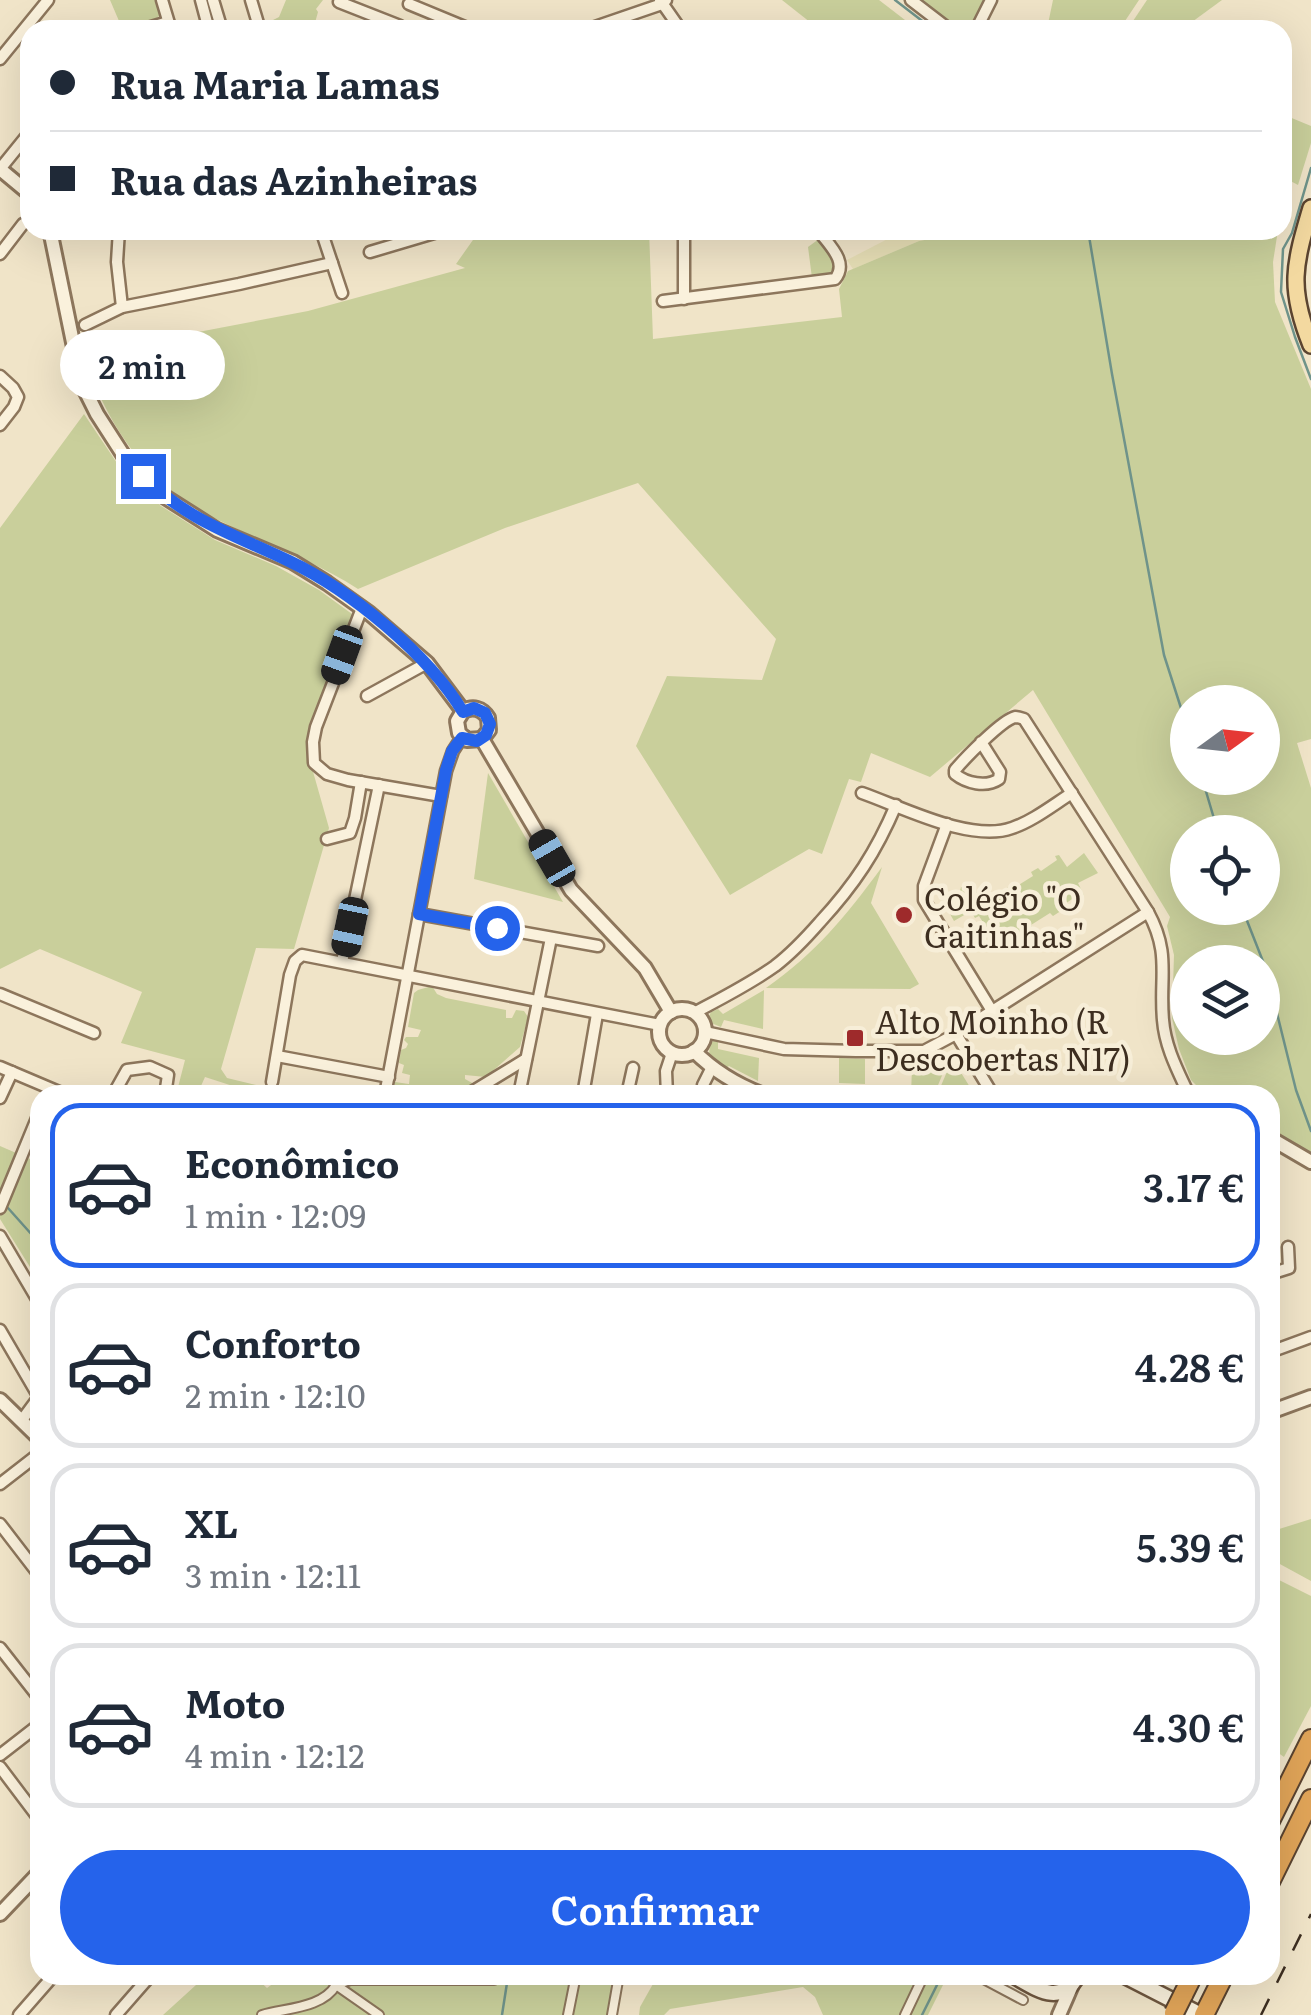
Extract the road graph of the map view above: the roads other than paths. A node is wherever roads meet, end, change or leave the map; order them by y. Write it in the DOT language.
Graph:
graph roads {
  1 [pos="48,0"];
  2 [pos="911,0"];
  3 [pos="663,1"];
  4 [pos="339,2"];
  5 [pos="410,2"];
  6 [pos="32,20"];
  7 [pos="381,20"];
  8 [pos="450,20"];
  9 [pos="615,20"];
  10 [pos="937,20"];
  11 [pos="20,34"];
  12 [pos="0,59"];
  13 [pos="20,144"];
  14 [pos="0,169"];
  15 [pos="20,186"];
  16 [pos="1311,208"];
  17 [pos="20,228"];
  18 [pos="52,240"];
  19 [pos="118,240"];
  20 [pos="324,240"];
  21 [pos="413,240"];
  22 [pos="684,240"];
  23 [pos="826,240"];
  24 [pos="370,252"];
  25 [pos="0,254"];
  26 [pos="332,263"];
  27 [pos="342,293"];
  28 [pos="684,299"];
  29 [pos="663,302"];
  30 [pos="122,307"];
  31 [pos="85,326"];
  32 [pos="1311,345"];
  33 [pos="0,376"];
  34 [pos="0,425"];
  35 [pos="362,608"];
  36 [pos="427,664"];
  37 [pos="367,696"];
  38 [pos="463,712"];
  39 [pos="462,738"];
  40 [pos="482,739"];
  41 [pos="981,742"];
  42 [pos="361,782"];
  43 [pos="379,786"];
  44 [pos="862,793"];
  45 [pos="1072,793"];
  46 [pos="441,796"];
  47 [pos="896,805"];
  48 [pos="946,824"];
  49 [pos="328,839"];
  50 [pos="1148,912"];
  51 [pos="419,914"];
  52 [pos="551,938"];
  53 [pos="598,946"];
  54 [pos="342,962"];
  55 [pos="408,976"];
  56 [pos="0,994"];
  57 [pos="538,1002"];
  58 [pos="992,1010"];
  59 [pos="671,1012"];
  60 [pos="694,1013"];
  61 [pos="597,1014"];
  62 [pos="660,1025"];
  63 [pos="705,1032"];
  64 [pos="94,1033"];
  65 [pos="956,1034"];
  66 [pos="694,1052"];
  67 [pos="672,1053"];
  68 [pos="276,1056"];
  69 [pos="526,1059"];
  70 [pos="0,1067"];
  71 [pos="712,1067"];
  72 [pos="633,1068"];
  73 [pos="12,1072"];
  74 [pos="388,1077"];
  75 [pos="272,1082"];
  76 [pos="35,1085"];
  77 [pos="119,1085"];
  78 [pos="166,1085"];
  79 [pos="387,1085"];
  80 [pos="483,1085"];
  81 [pos="521,1085"];
  82 [pos="585,1085"];
  83 [pos="630,1085"];
  84 [pos="667,1085"];
  85 [pos="703,1085"];
  86 [pos="737,1085"];
  87 [pos="987,1085"];
  88 [pos="1185,1085"];
  89 [pos="0,1098"];
  90 [pos="30,1135"];
  91 [pos="1280,1144"];
  92 [pos="1311,1162"];
  93 [pos="0,1208"];
  94 [pos="0,1236"];
  95 [pos="1288,1247"];
  96 [pos="1280,1271"];
  97 [pos="30,1287"];
  98 [pos="0,1330"];
  99 [pos="1311,1337"];
  100 [pos="1280,1348"];
  101 [pos="30,1381"];
  102 [pos="1311,1396"];
  103 [pos="0,1400"];
  104 [pos="1280,1408"];
  105 [pos="30,1410"];
  106 [pos="22,1420"];
  107 [pos="30,1428"];
  108 [pos="30,1461"];
  109 [pos="0,1484"];
  110 [pos="0,1524"];
  111 [pos="30,1563"];
  112 [pos="0,1648"];
  113 [pos="30,1686"];
  114 [pos="30,1732"];
  115 [pos="1311,1739"];
  116 [pos="0,1755"];
  117 [pos="0,1768"];
  118 [pos="1311,1800"];
  119 [pos="1280,1801"];
  120 [pos="30,1807"];
  121 [pos="1280,1862"];
  122 [pos="30,1882"];
  123 [pos="0,1914"];
  124 [pos="45,1985"];
  125 [pos="142,1985"];
  126 [pos="336,1985"];
  127 [pos="574,1985"];
  128 [pos="617,1985"];
  129 [pos="919,1985"];
  130 [pos="995,1985"];
  131 [pos="1031,1985"];
  132 [pos="1069,1985"];
  133 [pos="1074,1985"];
  134 [pos="1146,1985"];
  135 [pos="1188,1985"];
  136 [pos="1219,1985"];
  137 [pos="1044,1992"];
  138 [pos="1023,2000"];
  139 [pos="1204,2012"];
  140 [pos="1174,2014"];
  141 [pos="19,2015"];
  142 [pos="116,2015"];
  143 [pos="262,2015"];
  144 [pos="380,2015"];
  145 [pos="568,2015"];
  146 [pos="612,2015"];
  147 [pos="905,2015"];
  148 [pos="1057,2015"];
  1 -- 6 [label="street"];
  2 -- 10 [label="street"];
  3 -- 9 [label="street"];
  4 -- 7 [label="street"];
  5 -- 8 [label="street"];
  11 -- 12 [label="street"];
  13 -- 14 [label="street"];
  14 -- 15 [label="street"];
  16 -- 32 [label="main road"];
  17 -- 25 [label="street"];
  18 -- 35 [label="street"];
  19 -- 30 [label="street"];
  20 -- 26 [label="street"];
  21 -- 24 [label="street"];
  22 -- 28 [label="street"];
  23 -- 28 [label="street"];
  26 -- 27 [label="street"];
  26 -- 30 [label="street"];
  28 -- 29 [label="street"];
  30 -- 31 [label="street"];
  33 -- 34 [label="street"];
  35 -- 36 [label="street"];
  35 -- 42 [label="street"];
  36 -- 37 [label="street"];
  36 -- 38 [label="street"];
  38 -- 39 [label="street"];
  38 -- 40 [label="street"];
  39 -- 40 [label="street"];
  39 -- 46 [label="street"];
  40 -- 59 [label="street"];
  41 -- 41 [label="street"];
  41 -- 45 [label="street"];
  42 -- 43 [label="street"];
  42 -- 49 [label="street"];
  43 -- 46 [label="street"];
  43 -- 54 [label="street"];
  44 -- 47 [label="street"];
  45 -- 48 [label="street"];
  45 -- 50 [label="street"];
  46 -- 51 [label="street"];
  47 -- 48 [label="street"];
  47 -- 60 [label="street"];
  48 -- 58 [label="street"];
  50 -- 58 [label="street"];
  50 -- 88 [label="street"];
  51 -- 52 [label="street"];
  51 -- 55 [label="street"];
  52 -- 53 [label="street"];
  52 -- 57 [label="street"];
  54 -- 55 [label="street"];
  54 -- 68 [label="street"];
  55 -- 57 [label="street"];
  55 -- 74 [label="street"];
  56 -- 64 [label="street"];
  57 -- 61 [label="street"];
  57 -- 69 [label="street"];
  58 -- 65 [label="street"];
  59 -- 60 [label="street"];
  59 -- 62 [label="street"];
  60 -- 63 [label="street"];
  61 -- 62 [label="street"];
  61 -- 82 [label="street"];
  62 -- 67 [label="street"];
  63 -- 65 [label="street"];
  63 -- 66 [label="street"];
  65 -- 87 [label="street"];
  66 -- 67 [label="street"];
  66 -- 71 [label="street"];
  67 -- 84 [label="street"];
  68 -- 74 [label="street"];
  68 -- 75 [label="street"];
  69 -- 80 [label="street"];
  69 -- 81 [label="street"];
  70 -- 73 [label="street"];
  71 -- 85 [label="street"];
  71 -- 86 [label="street"];
  72 -- 83 [label="street"];
  73 -- 76 [label="street"];
  73 -- 89 [label="street"];
  74 -- 79 [label="street"];
  77 -- 78 [label="street"];
  90 -- 93 [label="street"];
  91 -- 92 [label="street"];
  94 -- 97 [label="street"];
  95 -- 96 [label="street"];
  98 -- 101 [label="street"];
  99 -- 100 [label="street"];
  102 -- 104 [label="street"];
  103 -- 106 [label="street"];
  105 -- 106 [label="street"];
  106 -- 107 [label="street"];
  108 -- 109 [label="street"];
  110 -- 111 [label="street"];
  112 -- 113 [label="street"];
  114 -- 116 [label="street"];
  115 -- 119 [label="highway"];
  117 -- 120 [label="street"];
  118 -- 121 [label="highway"];
  122 -- 123 [label="street"];
  124 -- 141 [label="street"];
  125 -- 142 [label="street"];
  126 -- 143 [label="street"];
  126 -- 144 [label="street"];
  127 -- 145 [label="street"];
  128 -- 146 [label="street"];
  129 -- 147 [label="street"];
  130 -- 138 [label="street"];
  131 -- 137 [label="main road"];
  132 -- 137 [label="main road"];
  133 -- 148 [label="street"];
  134 -- 139 [label="main road"];
  135 -- 140 [label="highway, bridge"];
  136 -- 139 [label="highway"];
  137 -- 148 [label="street"];
}
